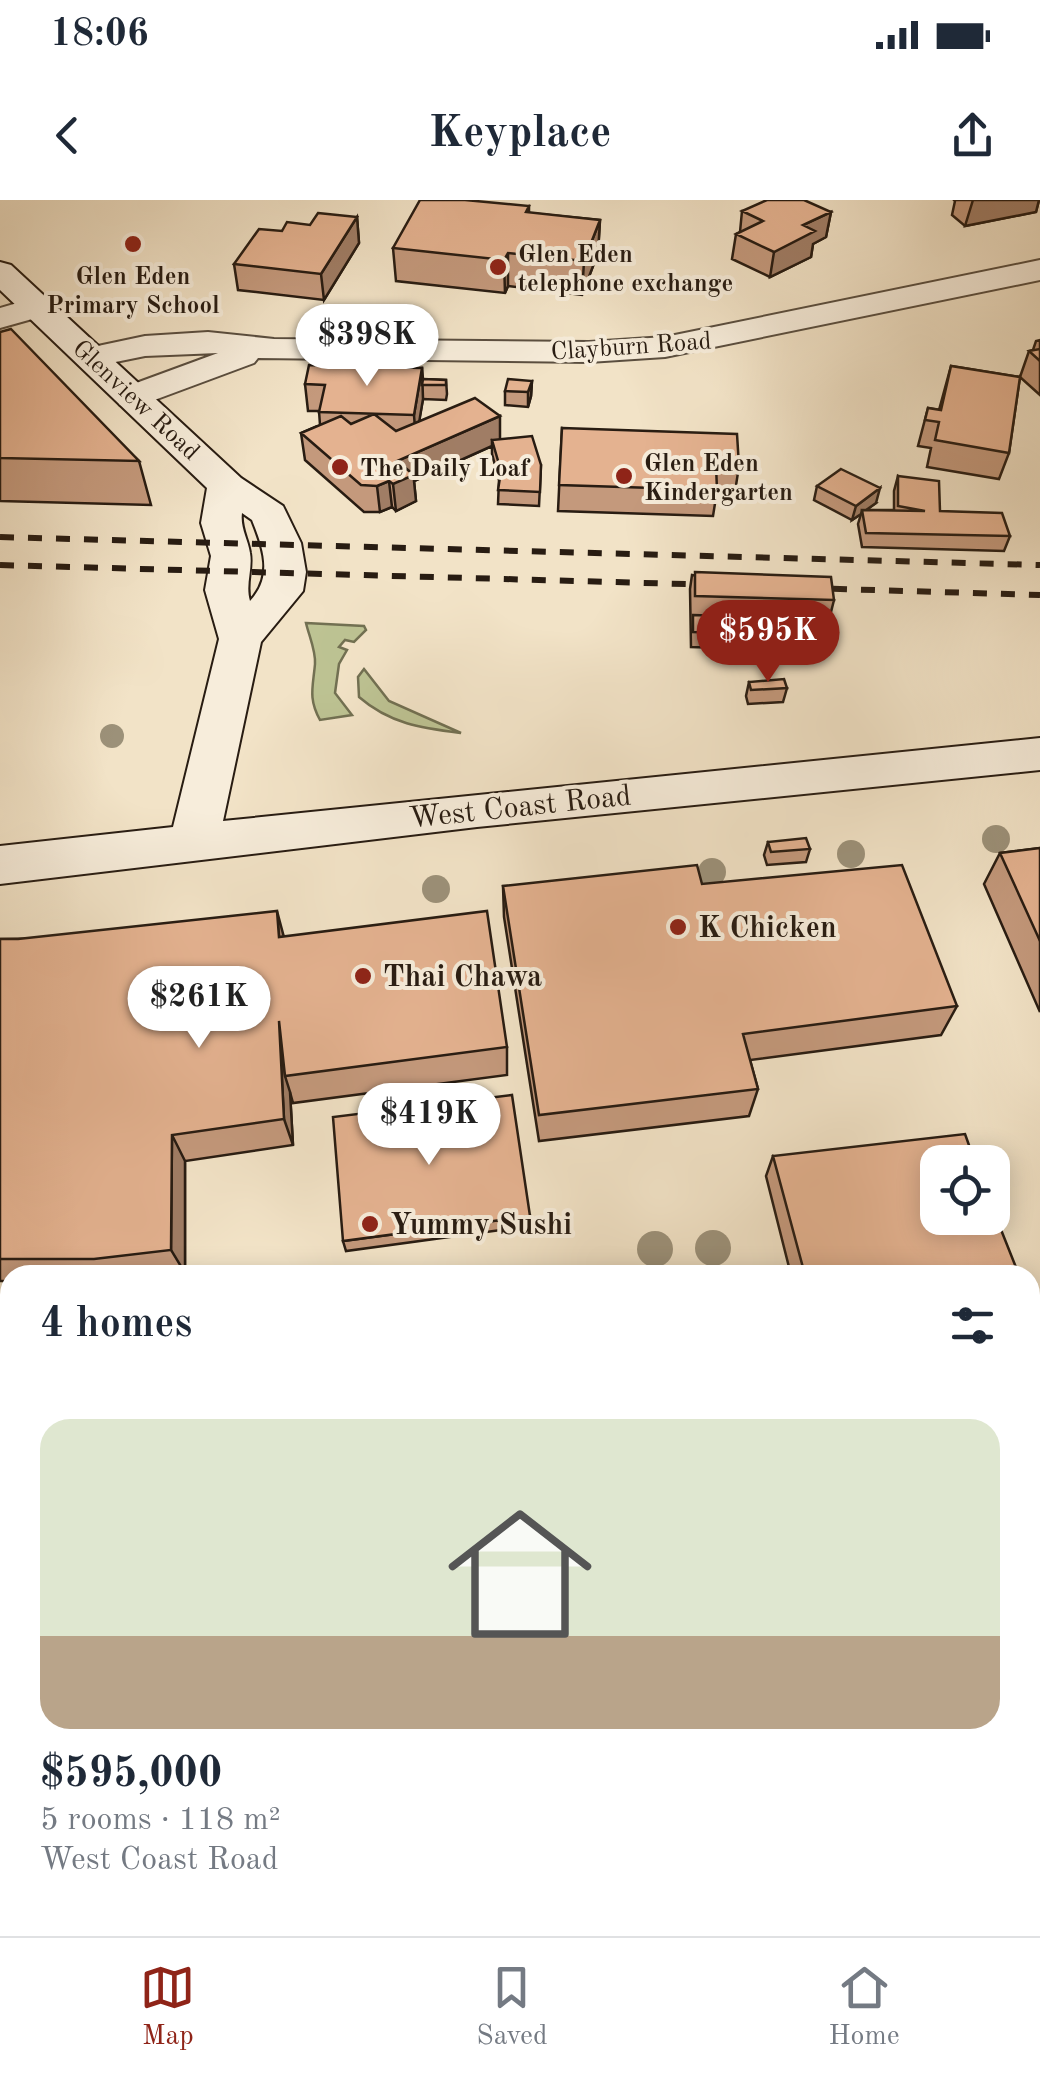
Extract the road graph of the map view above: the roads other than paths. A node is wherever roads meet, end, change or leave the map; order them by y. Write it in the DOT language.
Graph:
graph roads {
  1 [pos="1040,270"];
  2 [pos="3,279"];
  3 [pos="38,307"];
  4 [pos="0,318"];
  5 [pos="274,349"];
  6 [pos="91,357"];
  7 [pos="133,396"];
  8 [pos="228,486"];
  9 [pos="240,639"];
  10 [pos="1040,754"];
  11 [pos="194,842"];
  12 [pos="0,865"];
  1 -- 5 [label="main road, Clayburn Road"];
  2 -- 3 [label="main road, Glenview Road"];
  3 -- 4 [label="main road"];
  3 -- 6 [label="main road, Glenview Road"];
  5 -- 6 [label="main road, Clayburn Road"];
  5 -- 7 [label="main road, Clayburn Road"];
  6 -- 7 [label="main road, Glenview Road"];
  7 -- 8 [label="main road, Glenview Road"];
  8 -- 9 [label="main road, Glenview Road"];
  8 -- 9 [label="main road, Glenview Road"];
  9 -- 11 [label="main road, Glenview Road"];
  10 -- 11 [label="main road, West Coast Road"];
  11 -- 12 [label="main road, West Coast Road"];
}
